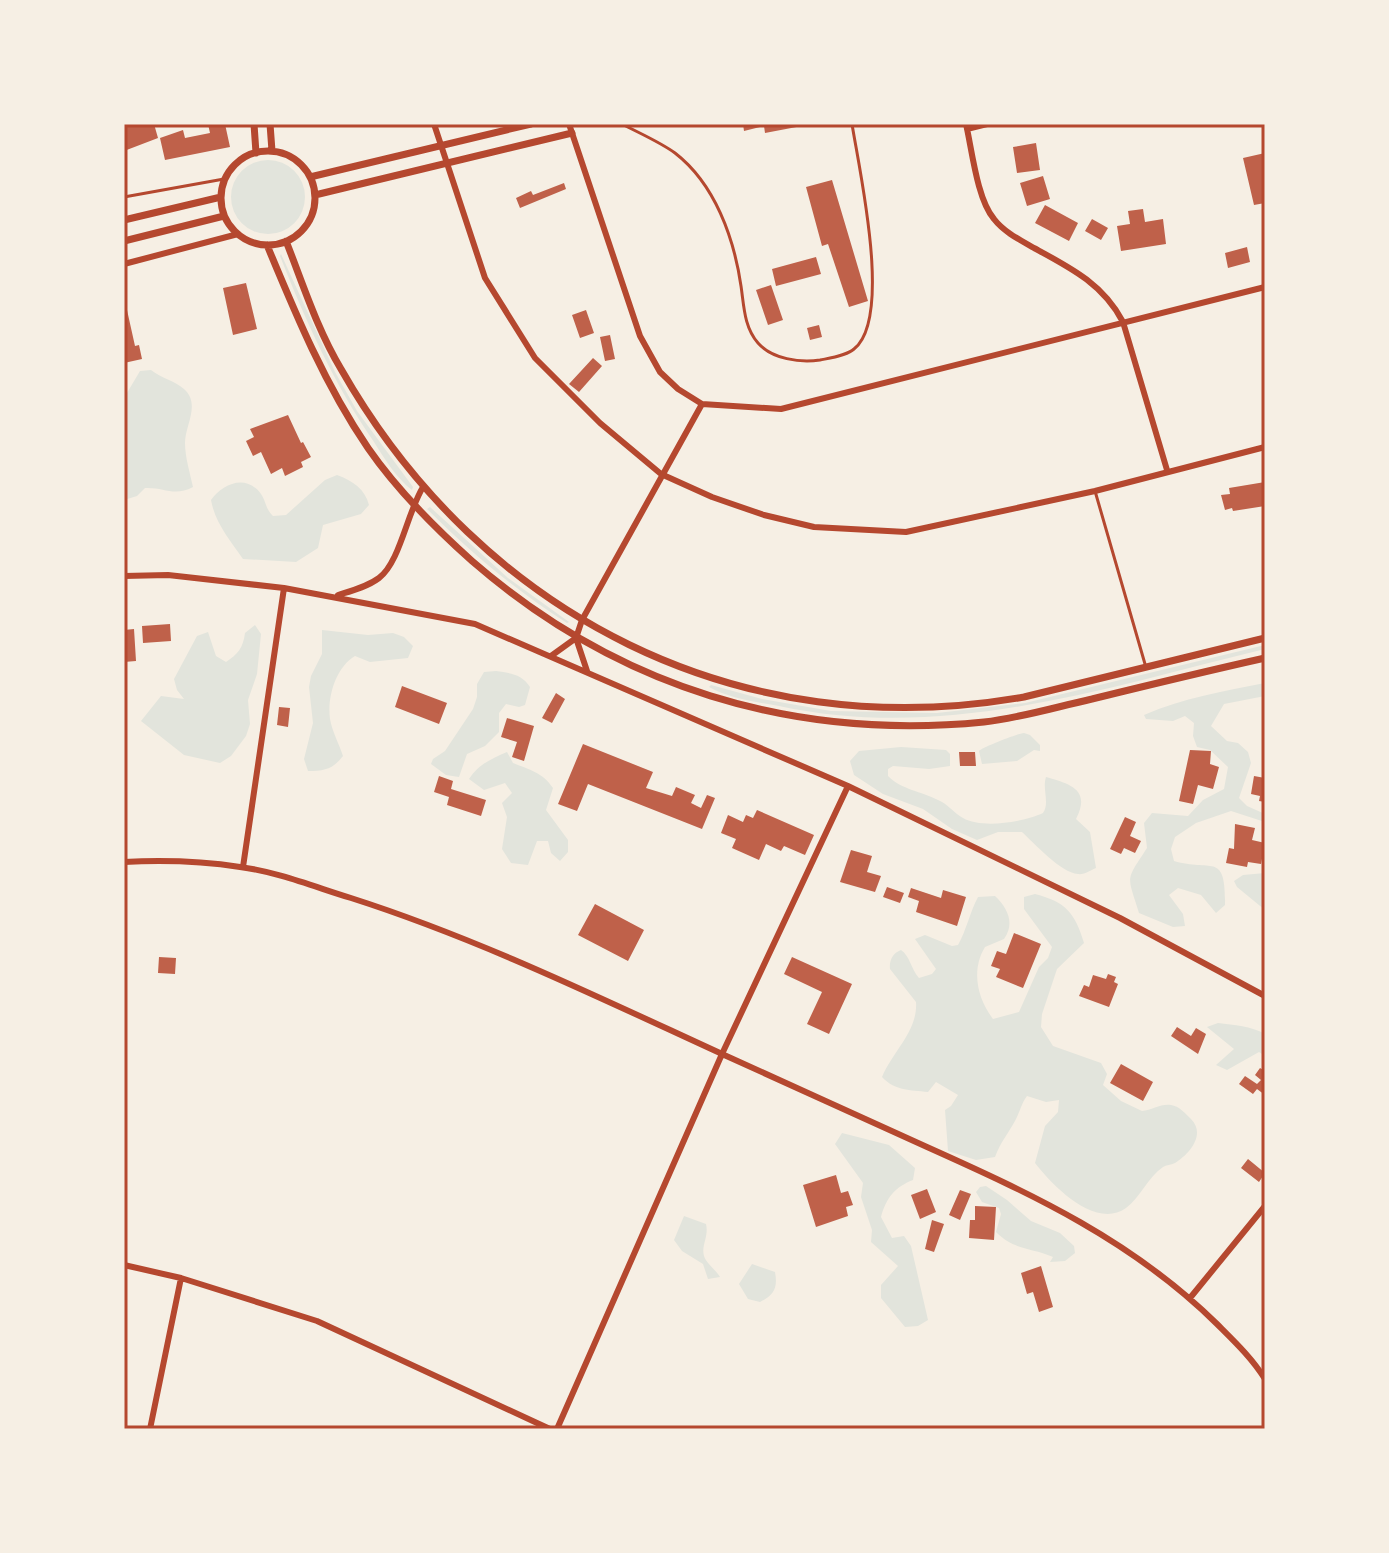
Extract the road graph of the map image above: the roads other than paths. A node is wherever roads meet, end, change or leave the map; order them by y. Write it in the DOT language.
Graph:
graph roads {
  1 [pos="254,124"];
  2 [pos="270,124"];
  3 [pos="434,124"];
  4 [pos="531,124"];
  5 [pos="622,124"];
  6 [pos="852,124"];
  7 [pos="987,124"];
  8 [pos="966,126"];
  9 [pos="571,128"];
  10 [pos="441,147"];
  11 [pos="272,151"];
  12 [pos="256,153"];
  13 [pos="447,164"];
  14 [pos="310,177"];
  15 [pos="224,179"];
  16 [pos="315,195"];
  17 [pos="124,197"];
  18 [pos="221,197"];
  19 [pos="224,216"];
  20 [pos="124,220"];
  21 [pos="238,234"];
  22 [pos="124,241"];
  23 [pos="286,241"];
  24 [pos="267,245"];
  25 [pos="124,264"];
  26 [pos="1265,287"];
  27 [pos="1123,322"];
  28 [pos="702,404"];
  29 [pos="1265,447"];
  30 [pos="1167,470"];
  31 [pos="661,474"];
  32 [pos="423,487"];
  33 [pos="1095,491"];
  34 [pos="413,503"];
  35 [pos="124,576"];
  36 [pos="284,588"];
  37 [pos="334,596"];
  38 [pos="582,620"];
  39 [pos="576,638"];
  40 [pos="1265,638"];
  41 [pos="551,656"];
  42 [pos="1265,658"];
  43 [pos="1146,668"];
  44 [pos="587,671"];
  45 [pos="848,786"];
  46 [pos="124,862"];
  47 [pos="243,867"];
  48 [pos="1265,996"];
  49 [pos="722,1054"];
  50 [pos="1265,1206"];
  51 [pos="124,1265"];
  52 [pos="181,1278"];
  53 [pos="1190,1298"];
  54 [pos="1265,1379"];
  55 [pos="150,1429"];
  56 [pos="550,1429"];
  57 [pos="557,1429"];
  1 -- 12 [label="street"];
  2 -- 11 [label="street"];
  3 -- 10 [label="street"];
  4 -- 10 [label="street"];
  5 -- 6 [label="lane"];
  7 -- 8 [label="street"];
  8 -- 27 [label="street"];
  9 -- 13 [label="street"];
  9 -- 28 [label="street"];
  10 -- 13 [label="street"];
  10 -- 14 [label="street"];
  11 -- 12 [label="street"];
  11 -- 14 [label="street"];
  12 -- 15 [label="street"];
  13 -- 16 [label="street"];
  13 -- 31 [label="street"];
  14 -- 16 [label="street"];
  15 -- 17 [label="lane"];
  15 -- 18 [label="street"];
  16 -- 23 [label="street"];
  18 -- 19 [label="street"];
  18 -- 20 [label="street"];
  19 -- 21 [label="street"];
  19 -- 22 [label="street"];
  21 -- 24 [label="street"];
  21 -- 25 [label="street"];
  23 -- 24 [label="street"];
  23 -- 32 [label="street"];
  24 -- 34 [label="street"];
  26 -- 27 [label="street"];
  27 -- 28 [label="street"];
  27 -- 30 [label="street"];
  28 -- 31 [label="street"];
  29 -- 30 [label="street"];
  30 -- 33 [label="street"];
  31 -- 33 [label="street"];
  31 -- 38 [label="street"];
  32 -- 34 [label="street"];
  32 -- 38 [label="street"];
  33 -- 43 [label="lane"];
  34 -- 37 [label="street"];
  34 -- 39 [label="street"];
  35 -- 36 [label="street"];
  36 -- 37 [label="street"];
  36 -- 47 [label="street"];
  37 -- 41 [label="street"];
  38 -- 39 [label="street"];
  38 -- 43 [label="street"];
  39 -- 41 [label="street"];
  39 -- 42 [label="street"];
  39 -- 44 [label="street"];
  40 -- 43 [label="street"];
  41 -- 44 [label="street"];
  44 -- 45 [label="street"];
  45 -- 48 [label="street"];
  45 -- 49 [label="street"];
  46 -- 47 [label="street"];
  47 -- 49 [label="street"];
  49 -- 53 [label="street"];
  49 -- 57 [label="street"];
  50 -- 53 [label="street"];
  51 -- 52 [label="street"];
  52 -- 55 [label="street"];
  52 -- 56 [label="street"];
  53 -- 54 [label="street"];
}
